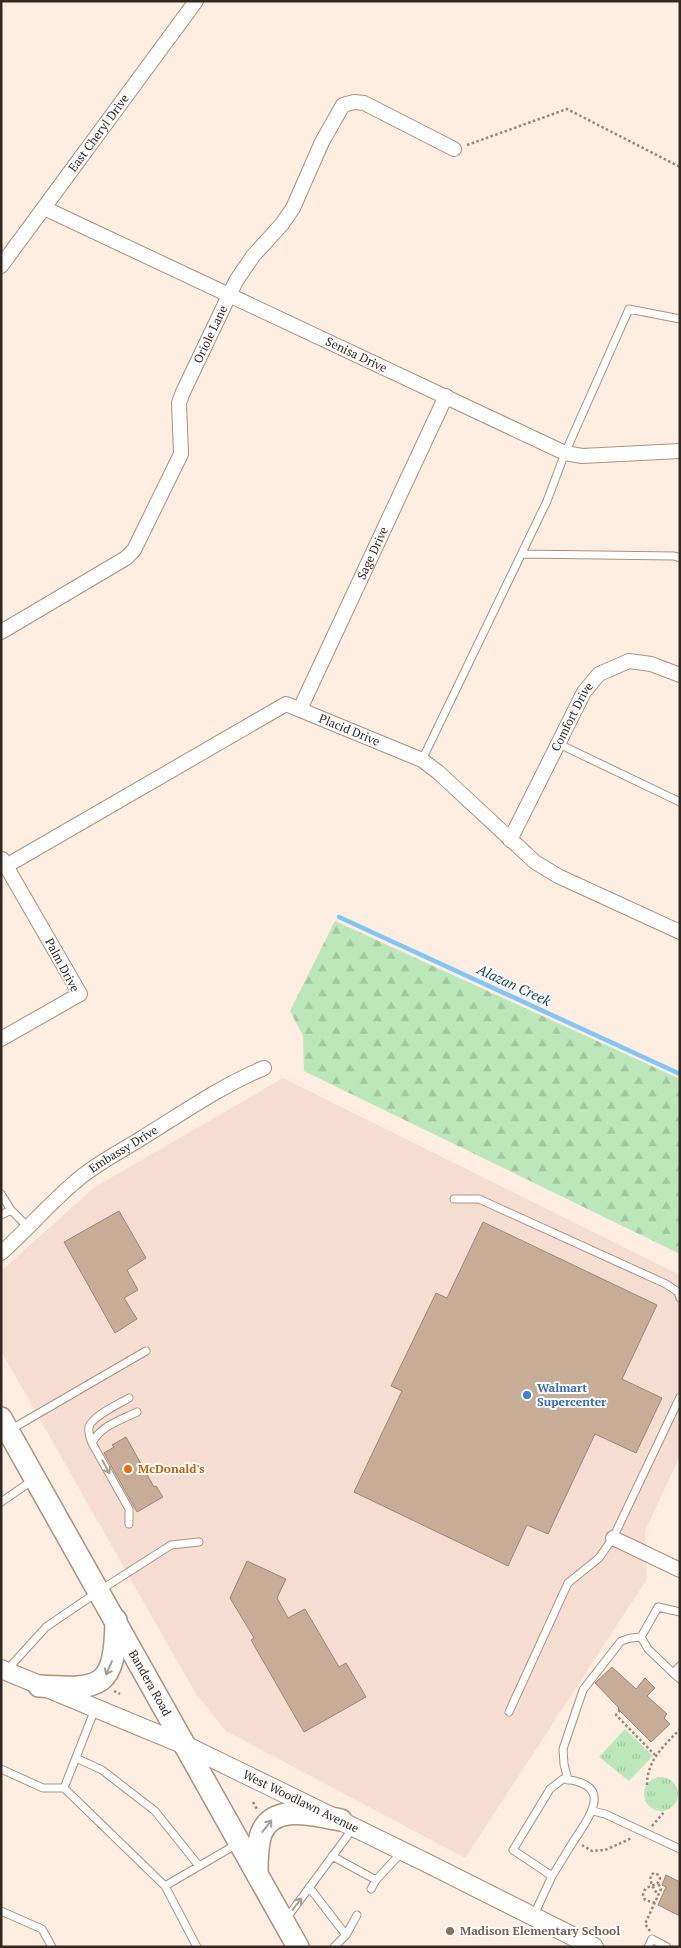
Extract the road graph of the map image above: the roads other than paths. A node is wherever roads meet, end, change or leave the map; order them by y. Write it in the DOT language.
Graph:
graph roads {
  1 [pos="196,1"];
  2 [pos="454,149"];
  3 [pos="44,208"];
  4 [pos="1,266"];
  5 [pos="230,295"];
  6 [pos="680,319"];
  7 [pos="446,396"];
  8 [pos="680,451"];
  9 [pos="565,453"];
  10 [pos="522,554"];
  11 [pos="680,558"];
  12 [pos="1,632"];
  13 [pos="680,676"];
  14 [pos="300,709"];
  15 [pos="559,744"];
  16 [pos="422,760"];
  17 [pos="680,802"];
  18 [pos="510,840"];
  19 [pos="4,862"];
  20 [pos="680,932"];
  21 [pos="1,1039"];
  22 [pos="264,1068"];
  23 [pos="1,1194"];
  24 [pos="454,1199"];
  25 [pos="11,1210"];
  26 [pos="1,1215"];
  27 [pos="28,1228"];
  28 [pos="1,1253"];
  29 [pos="680,1298"];
  30 [pos="146,1352"];
  31 [pos="129,1398"];
  32 [pos="680,1398"];
  33 [pos="137,1412"];
  34 [pos="5,1425"];
  35 [pos="92,1443"];
  36 [pos="35,1479"];
  37 [pos="1,1502"];
  38 [pos="129,1524"];
  39 [pos="613,1538"];
  40 [pos="200,1542"];
  41 [pos="680,1570"];
  42 [pos="99,1591"];
  43 [pos="680,1612"];
  44 [pos="116,1620"];
  45 [pos="641,1637"];
  46 [pos="680,1666"];
  47 [pos="4,1671"];
  48 [pos="674,1673"];
  49 [pos="680,1679"];
  50 [pos="39,1686"];
  51 [pos="95,1709"];
  52 [pos="509,1712"];
  53 [pos="187,1746"];
  54 [pos="76,1758"];
  55 [pos="1,1769"];
  56 [pos="568,1780"];
  57 [pos="64,1788"];
  58 [pos="593,1811"];
  59 [pos="347,1824"];
  60 [pos="240,1842"];
  61 [pos="680,1849"];
  62 [pos="403,1851"];
  63 [pos="332,1856"];
  64 [pos="199,1866"];
  65 [pos="257,1872"];
  66 [pos="552,1876"];
  67 [pos="376,1880"];
  68 [pos="165,1886"];
  69 [pos="309,1888"];
  70 [pos="371,1889"];
  71 [pos="1,1911"];
  72 [pos="357,1915"];
  73 [pos="533,1917"];
  74 [pos="284,1922"];
  75 [pos="346,1935"];
  76 [pos="52,1947"];
  77 [pos="197,1947"];
  78 [pos="298,1947"];
  79 [pos="334,1947"];
  80 [pos="594,1947"];
  81 [pos="648,1947"];
  82 [pos="667,1947"];
  1 -- 3 [label="street, East Cheryl Drive"];
  2 -- 5 [label="street, Oriole Lane"];
  3 -- 4 [label="street, East Cheryl Drive"];
  3 -- 5 [label="street, Senisa Drive"];
  5 -- 7 [label="street, Senisa Drive"];
  5 -- 12 [label="street, Oriole Lane"];
  6 -- 9 [label="lane"];
  7 -- 9 [label="street, Senisa Drive"];
  7 -- 14 [label="street, Sage Drive"];
  8 -- 9 [label="street, Senisa Drive"];
  9 -- 10 [label="lane"];
  10 -- 11 [label="lane"];
  10 -- 16 [label="lane"];
  13 -- 15 [label="street, Comfort Drive"];
  14 -- 16 [label="street, Placid Drive"];
  14 -- 19 [label="street, Placid Drive"];
  15 -- 17 [label="lane"];
  15 -- 18 [label="street, Comfort Drive"];
  16 -- 18 [label="street, Placid Drive"];
  18 -- 20 [label="street, Placid Drive"];
  19 -- 21 [label="street, Palm Drive"];
  22 -- 27 [label="street, Embassy Drive"];
  23 -- 25 [label="lane"];
  24 -- 29 [label="lane"];
  25 -- 26 [label="lane"];
  25 -- 27 [label="lane"];
  27 -- 28 [label="street, Embassy Drive"];
  30 -- 34 [label="lane"];
  31 -- 35 [label="lane"];
  32 -- 39 [label="lane"];
  33 -- 35 [label="lane"];
  34 -- 36 [label="main road, Bandera Road"];
  35 -- 38 [label="lane, one-way"];
  36 -- 37 [label="lane"];
  36 -- 42 [label="main road, Bandera Road"];
  39 -- 41 [label="street"];
  39 -- 52 [label="lane"];
  40 -- 42 [label="lane"];
  42 -- 44 [label="main road, Bandera Road"];
  42 -- 47 [label="lane"];
  43 -- 45 [label="lane"];
  44 -- 50 [label="main road, one-way"];
  44 -- 53 [label="main road, Bandera Road"];
  45 -- 48 [label="lane"];
  45 -- 56 [label="lane"];
  46 -- 48 [label="lane"];
  47 -- 50 [label="street, West Woodlawn Avenue"];
  48 -- 49 [label="lane"];
  50 -- 51 [label="street, West Woodlawn Avenue"];
  51 -- 53 [label="street, West Woodlawn Avenue"];
  51 -- 54 [label="lane"];
  53 -- 59 [label="street, West Woodlawn Avenue"];
  53 -- 60 [label="main road, Bandera Road"];
  54 -- 57 [label="lane"];
  54 -- 64 [label="lane"];
  55 -- 57 [label="lane"];
  56 -- 58 [label="lane"];
  56 -- 66 [label="lane"];
  57 -- 68 [label="lane"];
  58 -- 61 [label="lane"];
  58 -- 66 [label="lane"];
  59 -- 62 [label="street, West Woodlawn Avenue"];
  59 -- 63 [label="lane"];
  65 -- 59 [label="main road, one-way"];
  60 -- 64 [label="lane"];
  60 -- 65 [label="main road, Bandera Road"];
  62 -- 67 [label="lane"];
  62 -- 73 [label="street, West Woodlawn Avenue"];
  63 -- 67 [label="lane"];
  63 -- 69 [label="lane"];
  64 -- 68 [label="lane"];
  65 -- 74 [label="main road, Bandera Road"];
  66 -- 73 [label="lane"];
  67 -- 70 [label="lane"];
  68 -- 77 [label="lane"];
  74 -- 69 [label="lane, one-way"];
  69 -- 75 [label="lane"];
  71 -- 76 [label="lane"];
  72 -- 75 [label="lane"];
  73 -- 80 [label="street, West Woodlawn Avenue"];
  74 -- 78 [label="main road, Bandera Road"];
  75 -- 79 [label="lane"];
  81 -- 82 [label="lane"];
}
